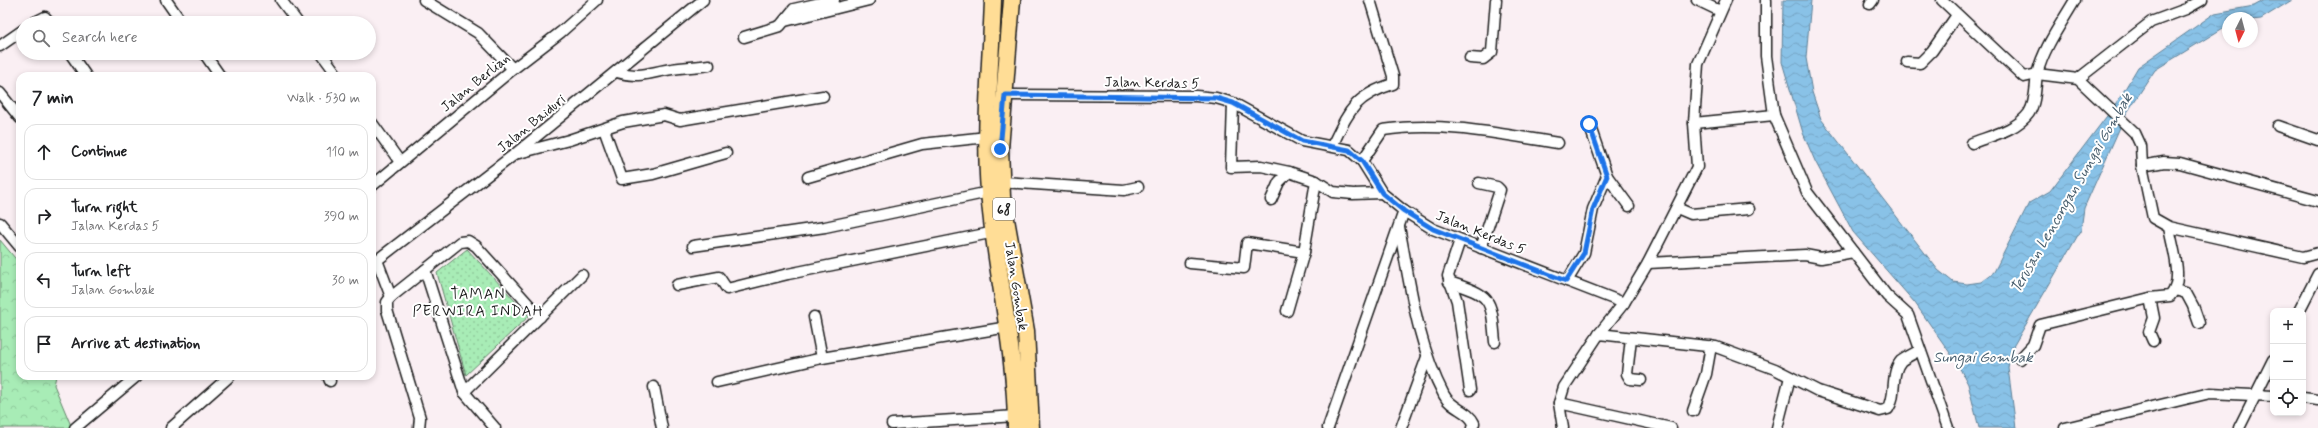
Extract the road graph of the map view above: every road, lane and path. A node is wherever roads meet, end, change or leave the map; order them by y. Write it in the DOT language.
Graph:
graph roads {
  1 [pos="166,0"];
  2 [pos="281,0"];
  3 [pos="424,0"];
  4 [pos="597,0"];
  5 [pos="703,0"];
  6 [pos="834,0"];
  7 [pos="870,0"];
  8 [pos="993,0"];
  9 [pos="1012,0"];
  10 [pos="1370,0"];
  11 [pos="1496,0"];
  12 [pos="1697,0"];
  13 [pos="1726,0"];
  14 [pos="1766,0"];
  15 [pos="1942,0"];
  16 [pos="2075,0"];
  17 [pos="2202,0"];
  18 [pos="1720,11"];
  19 [pos="1957,15"];
  20 [pos="177,16"];
  21 [pos="293,16"];
  22 [pos="785,21"];
  23 [pos="16,35"];
  24 [pos="744,38"];
  25 [pos="0,46"];
  26 [pos="1470,58"];
  27 [pos="75,60"];
  28 [pos="209,60"];
  29 [pos="326,60"];
  30 [pos="1907,62"];
  31 [pos="709,65"];
  32 [pos="512,69"];
  33 [pos="83,72"];
  34 [pos="217,72"];
  35 [pos="335,72"];
  36 [pos="617,72"];
  37 [pos="2037,74"];
  38 [pos="2078,79"];
  39 [pos="0,93"];
  40 [pos="1005,95"];
  41 [pos="823,96"];
  42 [pos="1233,103"];
  43 [pos="16,113"];
  44 [pos="1774,115"];
  45 [pos="1694,123"];
  46 [pos="1589,124"];
  47 [pos="2278,126"];
  48 [pos="376,129"];
  49 [pos="604,129"];
  50 [pos="987,137"];
  51 [pos="2318,140"];
  52 [pos="1558,142"];
  53 [pos="1972,143"];
  54 [pos="1332,146"];
  55 [pos="726,153"];
  56 [pos="515,154"];
  57 [pos="1362,161"];
  58 [pos="400,162"];
  59 [pos="2142,166"];
  60 [pos="1289,172"];
  61 [pos="1607,176"];
  62 [pos="808,177"];
  63 [pos="1316,181"];
  64 [pos="1479,182"];
  65 [pos="376,183"];
  66 [pos="995,187"];
  67 [pos="1138,187"];
  68 [pos="1382,193"];
  69 [pos="1271,200"];
  70 [pos="2318,201"];
  71 [pos="1629,206"];
  72 [pos="1677,208"];
  73 [pos="1749,209"];
  74 [pos="1404,211"];
  75 [pos="0,223"];
  76 [pos="1399,227"];
  77 [pos="2169,227"];
  78 [pos="994,232"];
  79 [pos="1460,240"];
  80 [pos="16,242"];
  81 [pos="694,246"];
  82 [pos="1481,248"];
  83 [pos="1304,252"];
  84 [pos="1853,252"];
  85 [pos="2318,253"];
  86 [pos="376,261"];
  87 [pos="1190,263"];
  88 [pos="1648,263"];
  89 [pos="376,264"];
  90 [pos="425,270"];
  91 [pos="2318,274"];
  92 [pos="582,275"];
  93 [pos="1566,281"];
  94 [pos="1449,282"];
  95 [pos="677,285"];
  96 [pos="2175,290"];
  97 [pos="391,297"];
  98 [pos="2150,298"];
  99 [pos="1624,303"];
  100 [pos="2300,308"];
  101 [pos="1287,311"];
  102 [pos="814,316"];
  103 [pos="540,317"];
  104 [pos="2199,323"];
  105 [pos="1008,327"];
  106 [pos="1599,334"];
  107 [pos="1631,338"];
  108 [pos="2153,341"];
  109 [pos="1495,342"];
  110 [pos="1711,346"];
  111 [pos="1920,350"];
  112 [pos="1427,356"];
  113 [pos="822,358"];
  114 [pos="2020,359"];
  115 [pos="2270,366"];
  116 [pos="1790,378"];
  117 [pos="132,380"];
  118 [pos="225,380"];
  119 [pos="1641,380"];
  120 [pos="717,382"];
  121 [pos="654,387"];
  122 [pos="1470,390"];
  123 [pos="464,392"];
  124 [pos="2254,395"];
  125 [pos="2270,396"];
  126 [pos="2306,398"];
  127 [pos="2318,400"];
  128 [pos="1559,403"];
  129 [pos="1693,411"];
  130 [pos="1016,422"];
  131 [pos="892,424"];
  132 [pos="75,428"];
  133 [pos="171,428"];
  134 [pos="419,428"];
  135 [pos="495,428"];
  136 [pos="662,428"];
  137 [pos="1031,428"];
  138 [pos="1328,428"];
  139 [pos="1401,428"];
  140 [pos="1472,428"];
  141 [pos="1563,428"];
  142 [pos="1672,428"];
  143 [pos="1777,428"];
  144 [pos="1948,428"];
  145 [pos="2065,428"];
  146 [pos="2239,428"];
  1 -- 20 [label="street"];
  2 -- 21 [label="street"];
  3 -- 32 [label="street"];
  4 -- 32 [label="street, Jalan Berlian"];
  5 -- 36 [label="street, Jalan Baiduri"];
  6 -- 22 [label="street"];
  7 -- 22 [label="street"];
  8 -- 50 [label="main road, Jalan Gombak / 68"];
  9 -- 40 [label="main road, Jalan Gombak / 68"];
  10 -- 54 [label="street"];
  11 -- 26 [label="street"];
  12 -- 18 [label="street"];
  13 -- 18 [label="street"];
  14 -- 44 [label="street"];
  15 -- 19 [label="street"];
  16 -- 37 [label="street"];
  17 -- 38 [label="street"];
  18 -- 45 [label="street"];
  19 -- 30 [label="street"];
  19 -- 37 [label="street"];
  22 -- 24 [label="street"];
  23 -- 25 [label="street"];
  27 -- 33 [label="street"];
  28 -- 34 [label="street"];
  29 -- 35 [label="street"];
  31 -- 36 [label="street"];
  32 -- 58 [label="street, Jalan Berlian"];
  36 -- 56 [label="street, Jalan Baiduri"];
  37 -- 38 [label="street"];
  37 -- 53 [label="street"];
  38 -- 59 [label="street"];
  39 -- 43 [label="street"];
  40 -- 42 [label="street, Jalan Kerdas 5"];
  40 -- 66 [label="main road, Jalan Gombak / 68"];
  41 -- 49 [label="street"];
  42 -- 54 [label="street, Jalan Kerdas 5"];
  42 -- 60 [label="street"];
  44 -- 45 [label="street"];
  44 -- 84 [label="street"];
  45 -- 72 [label="street"];
  46 -- 61 [label="street"];
  47 -- 51 [label="street"];
  48 -- 58 [label="street"];
  49 -- 55 [label="street"];
  49 -- 56 [label="street"];
  50 -- 62 [label="street"];
  50 -- 66 [label="main road, Jalan Gombak / 68"];
  52 -- 57 [label="street"];
  54 -- 57 [label="street, Jalan Kerdas 5"];
  56 -- 86 [label="street, Jalan Baiduri"];
  57 -- 68 [label="street, Jalan Kerdas 5"];
  58 -- 65 [label="street, Jalan Berlian"];
  59 -- 70 [label="street"];
  59 -- 77 [label="street"];
  60 -- 63 [label="street"];
  60 -- 69 [label="street"];
  61 -- 71 [label="street"];
  61 -- 93 [label="street"];
  63 -- 68 [label="street"];
  63 -- 83 [label="street"];
  64 -- 82 [label="street"];
  66 -- 67 [label="street"];
  66 -- 78 [label="main road, Jalan Gombak / 68"];
  66 -- 81 [label="street"];
  66 -- 137 [label="main road, Jalan Gombak / 68"];
  68 -- 74 [label="street, Jalan Kerdas 5"];
  72 -- 73 [label="street"];
  72 -- 88 [label="street"];
  74 -- 76 [label="street"];
  74 -- 79 [label="street, Jalan Kerdas 5"];
  75 -- 80 [label="street"];
  76 -- 112 [label="street"];
  76 -- 138 [label="street"];
  77 -- 85 [label="street"];
  77 -- 96 [label="street"];
  78 -- 95 [label="street"];
  78 -- 105 [label="main road, Jalan Gombak / 68"];
  79 -- 82 [label="street, Jalan Kerdas 5"];
  79 -- 94 [label="street"];
  82 -- 93 [label="street, Jalan Kerdas 5"];
  83 -- 87 [label="street"];
  83 -- 101 [label="street"];
  84 -- 88 [label="street"];
  84 -- 111 [label="street"];
  88 -- 99 [label="street"];
  89 -- 97 [label="street"];
  90 -- 97 [label="street"];
  90 -- 103 [label="street"];
  90 -- 123 [label="street"];
  91 -- 100 [label="street"];
  92 -- 103 [label="street"];
  93 -- 99 [label="street, Jalan Kerdas 5"];
  94 -- 109 [label="street"];
  94 -- 122 [label="street"];
  96 -- 98 [label="street"];
  96 -- 104 [label="street"];
  97 -- 134 [label="street"];
  98 -- 108 [label="street"];
  98 -- 114 [label="street"];
  99 -- 106 [label="street"];
  102 -- 113 [label="street"];
  103 -- 123 [label="street"];
  105 -- 113 [label="street"];
  105 -- 130 [label="main road, Jalan Gombak / 68"];
  106 -- 107 [label="street"];
  106 -- 128 [label="street"];
  107 -- 110 [label="street"];
  107 -- 119 [label="street"];
  110 -- 116 [label="street"];
  110 -- 129 [label="street"];
  111 -- 116 [label="street"];
  111 -- 144 [label="street"];
  112 -- 139 [label="street"];
  112 -- 140 [label="street"];
  113 -- 120 [label="street"];
  115 -- 124 [label="street"];
  116 -- 143 [label="street"];
  117 -- 132 [label="street"];
  118 -- 133 [label="street"];
  121 -- 136 [label="street"];
  123 -- 135 [label="street"];
  124 -- 125 [label="street"];
  124 -- 145 [label="street"];
  124 -- 146 [label="street"];
  126 -- 127 [label="street"];
  128 -- 141 [label="street"];
  128 -- 142 [label="street"];
  130 -- 131 [label="street"];
}
